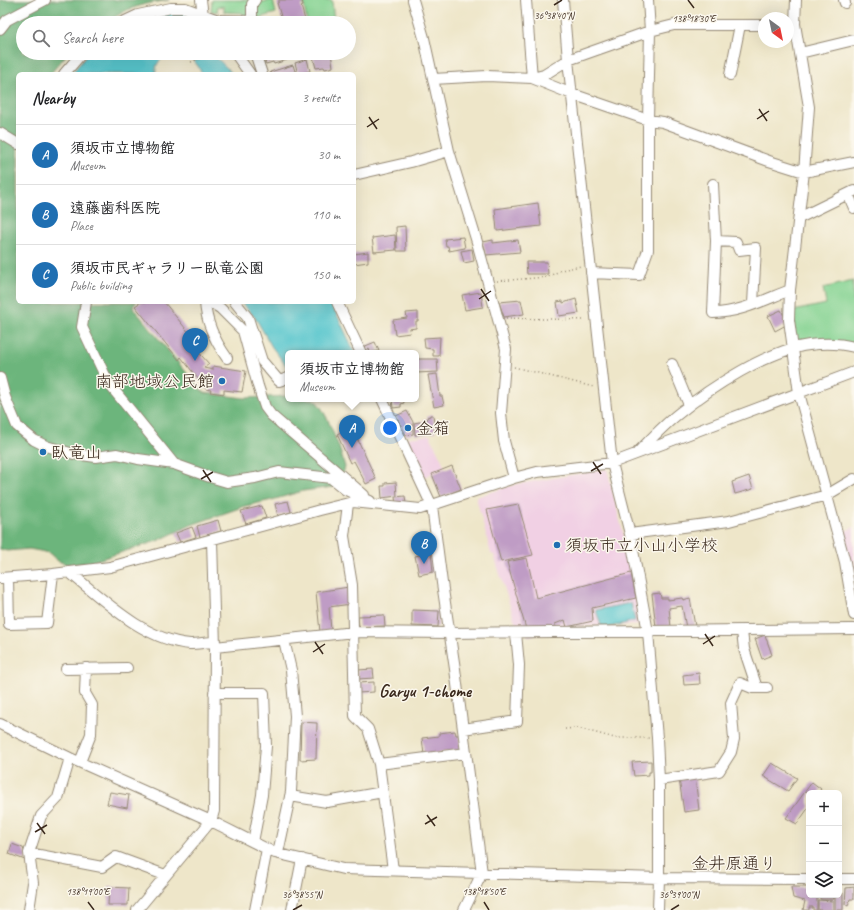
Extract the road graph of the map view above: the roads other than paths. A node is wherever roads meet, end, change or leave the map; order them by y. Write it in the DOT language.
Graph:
graph roads {
  1 [pos="45,0"];
  2 [pos="201,0"];
  3 [pos="256,0"];
  4 [pos="413,0"];
  5 [pos="526,0"];
  6 [pos="563,0"];
  7 [pos="648,0"];
  8 [pos="796,0"];
  9 [pos="794,12"];
  10 [pos="203,15"];
  11 [pos="138,16"];
  12 [pos="252,16"];
  13 [pos="740,25"];
  14 [pos="758,25"];
  15 [pos="0,30"];
  16 [pos="650,31"];
  17 [pos="794,34"];
  18 [pos="854,40"];
  19 [pos="800,53"];
  20 [pos="76,60"];
  21 [pos="240,60"];
  22 [pos="257,60"];
  23 [pos="568,60"];
  24 [pos="66,72"];
  25 [pos="249,72"];
  26 [pos="261,72"];
  27 [pos="730,75"];
  28 [pos="532,78"];
  29 [pos="433,80"];
  30 [pos="572,94"];
  31 [pos="648,120"];
  32 [pos="0,133"];
  33 [pos="16,143"];
  34 [pos="449,151"];
  35 [pos="854,162"];
  36 [pos="804,172"];
  37 [pos="356,175"];
  38 [pos="713,184"];
  39 [pos="851,193"];
  40 [pos="854,208"];
  41 [pos="799,218"];
  42 [pos="716,241"];
  43 [pos="591,268"];
  44 [pos="790,290"];
  45 [pos="86,304"];
  46 [pos="205,304"];
  47 [pos="213,304"];
  48 [pos="237,304"];
  49 [pos="338,304"];
  50 [pos="753,304"];
  51 [pos="854,346"];
  52 [pos="792,348"];
  53 [pos="361,350"];
  54 [pos="227,358"];
  55 [pos="672,364"];
  56 [pos="854,372"];
  57 [pos="0,378"];
  58 [pos="285,379"];
  59 [pos="798,394"];
  60 [pos="383,402"];
  61 [pos="689,405"];
  62 [pos="636,454"];
  63 [pos="612,463"];
  64 [pos="174,464"];
  65 [pos="514,478"];
  66 [pos="854,479"];
  67 [pos="827,495"];
  68 [pos="374,503"];
  69 [pos="348,504"];
  70 [pos="432,506"];
  71 [pos="630,534"];
  72 [pos="212,540"];
  73 [pos="69,572"];
  74 [pos="53,574"];
  75 [pos="4,578"];
  76 [pos="854,615"];
  77 [pos="854,629"];
  78 [pos="742,631"];
  79 [pos="354,632"];
  80 [pos="648,632"];
  81 [pos="449,633"];
  82 [pos="516,633"];
  83 [pos="284,640"];
  84 [pos="215,644"];
  85 [pos="86,668"];
  86 [pos="127,668"];
  87 [pos="66,669"];
  88 [pos="214,693"];
  89 [pos="0,724"];
  90 [pos="463,729"];
  91 [pos="466,753"];
  92 [pos="75,760"];
  93 [pos="379,764"];
  94 [pos="659,780"];
  95 [pos="383,792"];
  96 [pos="290,796"];
  97 [pos="211,821"];
  98 [pos="253,842"];
  99 [pos="267,849"];
  100 [pos="29,853"];
  101 [pos="278,853"];
  102 [pos="302,859"];
  103 [pos="393,870"];
  104 [pos="482,873"];
  105 [pos="165,875"];
  106 [pos="659,878"];
  107 [pos="806,879"];
  108 [pos="842,879"];
  109 [pos="854,879"];
  110 [pos="29,910"];
  111 [pos="137,910"];
  112 [pos="255,910"];
  113 [pos="292,910"];
  114 [pos="464,910"];
  115 [pos="658,910"];
  1 -- 15 [label="street"];
  2 -- 10 [label="street"];
  3 -- 12 [label="street"];
  4 -- 29 [label="street"];
  5 -- 28 [label="street"];
  6 -- 23 [label="street"];
  7 -- 16 [label="street"];
  8 -- 9 [label="street"];
  10 -- 11 [label="street"];
  13 -- 14 [label="street"];
  13 -- 16 [label="street"];
  13 -- 27 [label="street"];
  16 -- 23 [label="street"];
  16 -- 31 [label="street"];
  17 -- 19 [label="street"];
  18 -- 19 [label="street"];
  19 -- 36 [label="street"];
  20 -- 24 [label="street"];
  21 -- 25 [label="street"];
  22 -- 26 [label="street"];
  23 -- 28 [label="street"];
  23 -- 30 [label="street"];
  28 -- 29 [label="street"];
  28 -- 30 [label="street"];
  29 -- 34 [label="street"];
  30 -- 31 [label="street"];
  30 -- 43 [label="street"];
  31 -- 36 [label="street"];
  31 -- 43 [label="street"];
  32 -- 33 [label="street"];
  34 -- 37 [label="street"];
  34 -- 65 [label="street"];
  35 -- 36 [label="street"];
  36 -- 41 [label="street"];
  38 -- 42 [label="street"];
  39 -- 40 [label="street"];
  39 -- 41 [label="street"];
  41 -- 44 [label="street"];
  42 -- 50 [label="street"];
  42 -- 50 [label="street"];
  43 -- 63 [label="street"];
  44 -- 50 [label="street"];
  44 -- 52 [label="street"];
  45 -- 64 [label="street"];
  46 -- 54 [label="street"];
  47 -- 68 [label="street"];
  48 -- 58 [label="street"];
  49 -- 53 [label="street"];
  51 -- 52 [label="street"];
  52 -- 59 [label="street"];
  52 -- 61 [label="street"];
  55 -- 61 [label="street"];
  56 -- 59 [label="street"];
  57 -- 64 [label="street"];
  59 -- 62 [label="street"];
  59 -- 67 [label="street"];
  60 -- 70 [label="street"];
  61 -- 62 [label="street"];
  62 -- 63 [label="street"];
  63 -- 65 [label="street"];
  63 -- 71 [label="street"];
  64 -- 68 [label="street"];
  65 -- 70 [label="street"];
  66 -- 67 [label="street"];
  67 -- 71 [label="street"];
  67 -- 76 [label="street"];
  68 -- 69 [label="street"];
  68 -- 70 [label="street"];
  69 -- 72 [label="street"];
  69 -- 79 [label="street"];
  70 -- 81 [label="street"];
  71 -- 80 [label="street"];
  72 -- 73 [label="street"];
  72 -- 84 [label="street"];
  73 -- 74 [label="street"];
  73 -- 84 [label="street"];
  74 -- 75 [label="street"];
  74 -- 75 [label="street"];
  77 -- 78 [label="street"];
  78 -- 80 [label="street"];
  78 -- 94 [label="street"];
  79 -- 81 [label="street"];
  79 -- 83 [label="street"];
  79 -- 93 [label="street"];
  80 -- 82 [label="street"];
  80 -- 94 [label="street"];
  81 -- 82 [label="street"];
  81 -- 90 [label="street"];
  82 -- 90 [label="street"];
  83 -- 84 [label="street"];
  83 -- 96 [label="street"];
  84 -- 88 [label="street"];
  85 -- 86 [label="street"];
  85 -- 87 [label="street"];
  85 -- 92 [label="street"];
  88 -- 97 [label="street"];
  88 -- 98 [label="street"];
  89 -- 92 [label="street, 金井原通り"];
  90 -- 91 [label="street"];
  91 -- 93 [label="street"];
  91 -- 104 [label="street"];
  92 -- 97 [label="street, 金井原通り"];
  92 -- 100 [label="street"];
  93 -- 95 [label="street"];
  94 -- 106 [label="street"];
  95 -- 96 [label="street"];
  95 -- 103 [label="street"];
  96 -- 101 [label="street"];
  97 -- 98 [label="street, 金井原通り"];
  97 -- 105 [label="street"];
  98 -- 99 [label="street, 金井原通り"];
  99 -- 101 [label="street, 金井原通り"];
  99 -- 112 [label="street"];
  100 -- 105 [label="street"];
  100 -- 110 [label="street"];
  101 -- 102 [label="street, 金井原通り"];
  102 -- 103 [label="street, 金井原通り"];
  102 -- 113 [label="street"];
  103 -- 104 [label="street, 金井原通り"];
  104 -- 106 [label="street, 金井原通り"];
  104 -- 114 [label="street"];
  105 -- 111 [label="street"];
  106 -- 107 [label="street, 金井原通り"];
  106 -- 115 [label="street"];
  108 -- 109 [label="street"];
}
